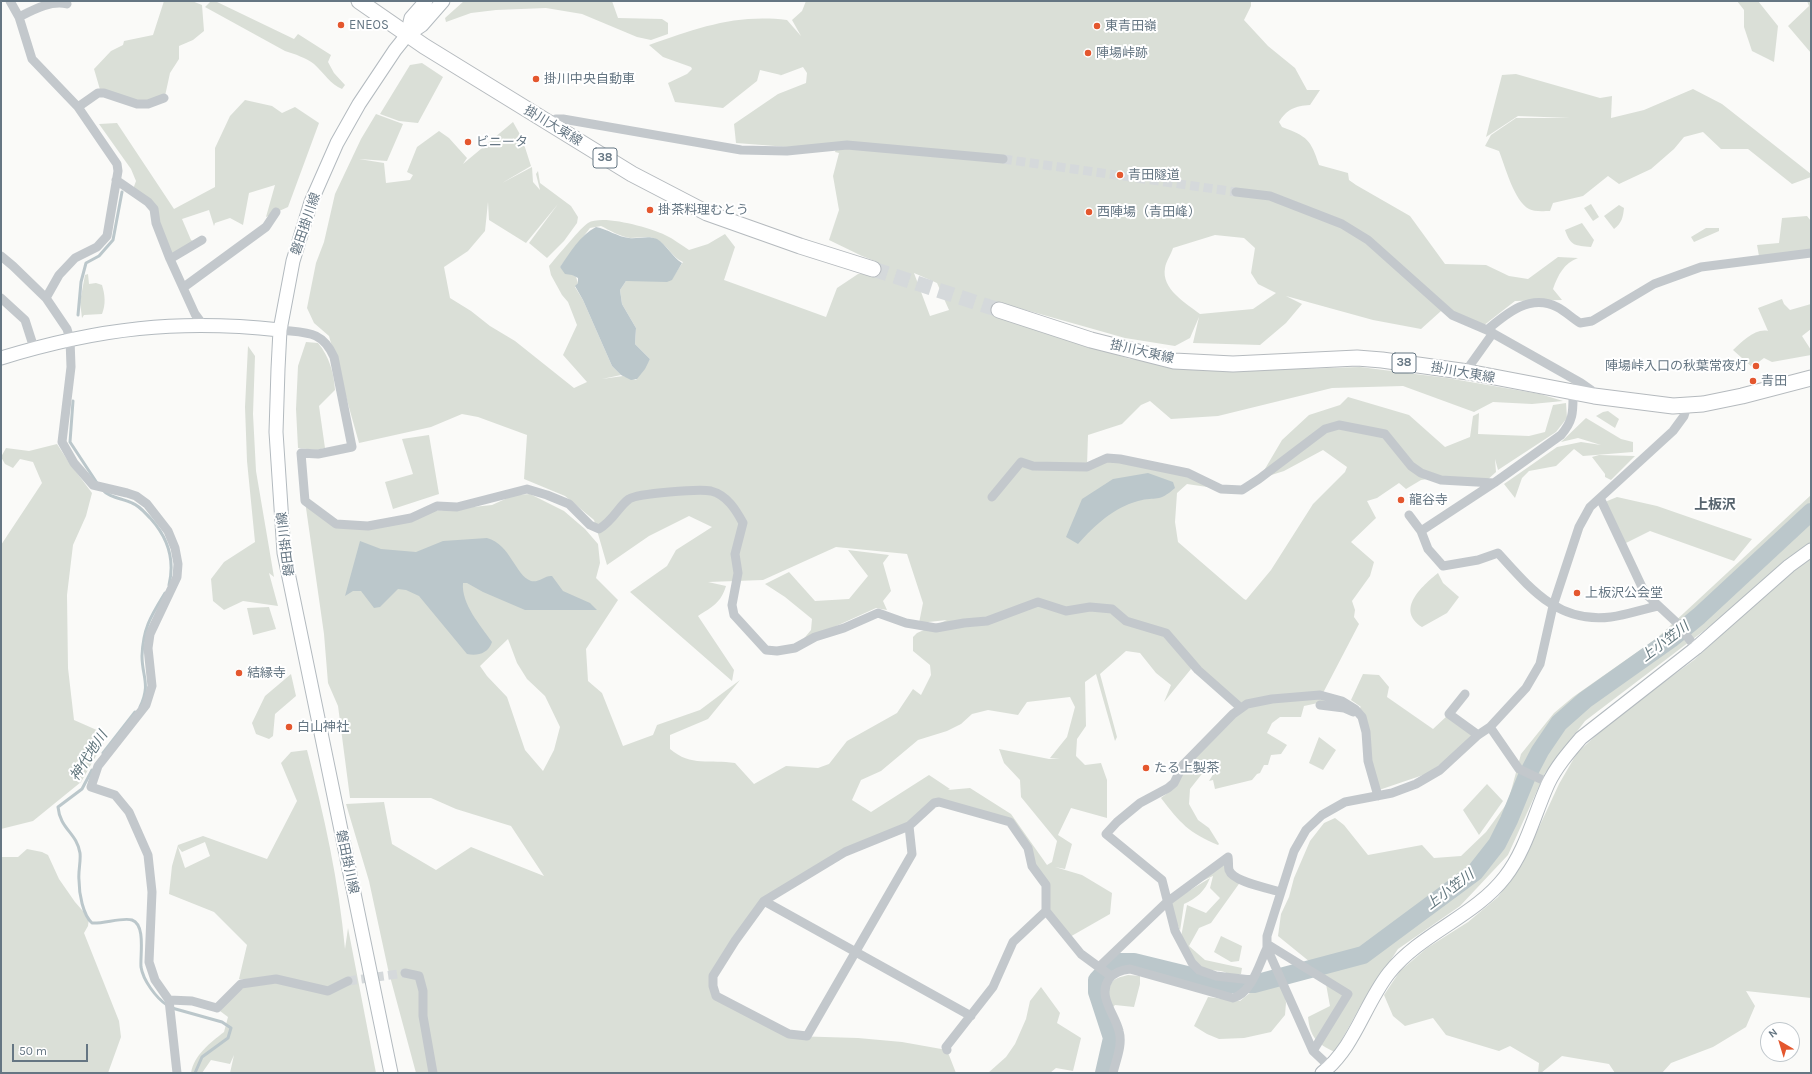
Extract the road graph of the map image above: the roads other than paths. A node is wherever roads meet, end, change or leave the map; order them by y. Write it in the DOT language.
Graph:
graph roads {
  1 [pos="10,1"];
  2 [pos="359,1"];
  3 [pos="426,1"];
  4 [pos="443,1"];
  5 [pos="67,4"];
  6 [pos="19,17"];
  7 [pos="407,35"];
  8 [pos="164,98"];
  9 [pos="78,107"];
  10 [pos="551,124"];
  11 [pos="1003,158"];
  12 [pos="116,180"];
  13 [pos="1236,192"];
  14 [pos="276,212"];
  15 [pos="202,240"];
  16 [pos="1811,253"];
  17 [pos="1,256"];
  18 [pos="170,259"];
  19 [pos="873,269"];
  20 [pos="184,287"];
  21 [pos="1,298"];
  22 [pos="46,298"];
  23 [pos="999,310"];
  24 [pos="203,325"];
  25 [pos="280,330"];
  26 [pos="1490,332"];
  27 [pos="70,339"];
  28 [pos="34,348"];
  29 [pos="1,358"];
  30 [pos="1468,372"];
  31 [pos="1811,378"];
  32 [pos="1573,393"];
  33 [pos="1594,396"];
  34 [pos="1687,406"];
  35 [pos="1494,483"];
  36 [pos="992,498"];
  37 [pos="1600,498"];
  38 [pos="1409,515"];
  39 [pos="1421,530"];
  40 [pos="1811,550"];
  41 [pos="1553,606"];
  42 [pos="1658,606"];
  43 [pos="1696,648"];
  44 [pos="1465,694"];
  45 [pos="1320,706"];
  46 [pos="1240,708"];
  47 [pos="1364,724"];
  48 [pos="1490,727"];
  49 [pos="1478,735"];
  50 [pos="1546,781"];
  51 [pos="1378,796"];
  52 [pos="909,826"];
  53 [pos="1281,892"];
  54 [pos="764,901"];
  55 [pos="1167,902"];
  56 [pos="1046,911"];
  57 [pos="1267,946"];
  58 [pos="855,952"];
  59 [pos="1100,968"];
  60 [pos="405,973"];
  61 [pos="1110,975"];
  62 [pos="1253,977"];
  63 [pos="348,981"];
  64 [pos="169,1005"];
  65 [pos="970,1016"];
  66 [pos="947,1050"];
  67 [pos="1313,1051"];
  68 [pos="387,1055"];
  69 [pos="1326,1070"];
  70 [pos="177,1073"];
  71 [pos="391,1073"];
  72 [pos="394,1073"];
  73 [pos="433,1073"];
  74 [pos="1112,1073"];
  1 -- 6 [label="street"];
  2 -- 7 [label="main road, 掛川大東線 / 38"];
  3 -- 7 [label="street"];
  4 -- 7 [label="street"];
  5 -- 6 [label="street"];
  6 -- 9 [label="street"];
  7 -- 10 [label="main road, 掛川大東線 / 38"];
  7 -- 25 [label="street, 磐田掛川線"];
  8 -- 9 [label="street"];
  9 -- 12 [label="street"];
  10 -- 11 [label="street"];
  10 -- 19 [label="main road, 掛川大東線 / 38"];
  12 -- 18 [label="street"];
  12 -- 22 [label="street"];
  13 -- 26 [label="street"];
  14 -- 20 [label="street"];
  15 -- 18 [label="street"];
  16 -- 26 [label="street"];
  17 -- 22 [label="street"];
  18 -- 20 [label="street"];
  20 -- 24 [label="street"];
  21 -- 28 [label="street"];
  22 -- 27 [label="street"];
  23 -- 30 [label="main road, 掛川大東線 / 38"];
  24 -- 25 [label="street"];
  24 -- 27 [label="street"];
  25 -- 46 [label="street"];
  25 -- 68 [label="street, 磐田掛川線"];
  26 -- 30 [label="street"];
  26 -- 33 [label="street"];
  27 -- 28 [label="street"];
  27 -- 64 [label="street"];
  28 -- 29 [label="street"];
  30 -- 32 [label="main road, 掛川大東線 / 38"];
  31 -- 34 [label="main road, 掛川大東線 / 38"];
  32 -- 33 [label="main road, 掛川大東線 / 38"];
  32 -- 35 [label="street"];
  33 -- 34 [label="main road, 掛川大東線 / 38"];
  34 -- 37 [label="street"];
  35 -- 36 [label="street"];
  35 -- 39 [label="street"];
  37 -- 41 [label="street"];
  37 -- 42 [label="street"];
  38 -- 39 [label="street"];
  39 -- 41 [label="street"];
  40 -- 43 [label="street"];
  41 -- 42 [label="street"];
  41 -- 48 [label="street"];
  42 -- 43 [label="street"];
  43 -- 50 [label="street"];
  44 -- 49 [label="street"];
  45 -- 47 [label="street"];
  46 -- 47 [label="street"];
  46 -- 55 [label="street"];
  47 -- 51 [label="street"];
  48 -- 49 [label="street"];
  48 -- 50 [label="street"];
  49 -- 51 [label="street"];
  50 -- 69 [label="street"];
  51 -- 53 [label="street"];
  52 -- 54 [label="street"];
  52 -- 56 [label="street"];
  52 -- 58 [label="street"];
  53 -- 55 [label="street"];
  53 -- 57 [label="street"];
  54 -- 58 [label="street"];
  54 -- 58 [label="street"];
  55 -- 59 [label="street"];
  55 -- 62 [label="street"];
  56 -- 59 [label="street"];
  56 -- 65 [label="street"];
  57 -- 62 [label="street"];
  57 -- 67 [label="street"];
  57 -- 67 [label="street"];
  58 -- 65 [label="street"];
  59 -- 61 [label="street"];
  60 -- 73 [label="street"];
  61 -- 62 [label="street"];
  61 -- 74 [label="street"];
  63 -- 64 [label="street"];
  64 -- 70 [label="street"];
  65 -- 66 [label="street"];
  67 -- 69 [label="street"];
  68 -- 71 [label="street, 磐田掛川線"];
  68 -- 72 [label="street"];
}
